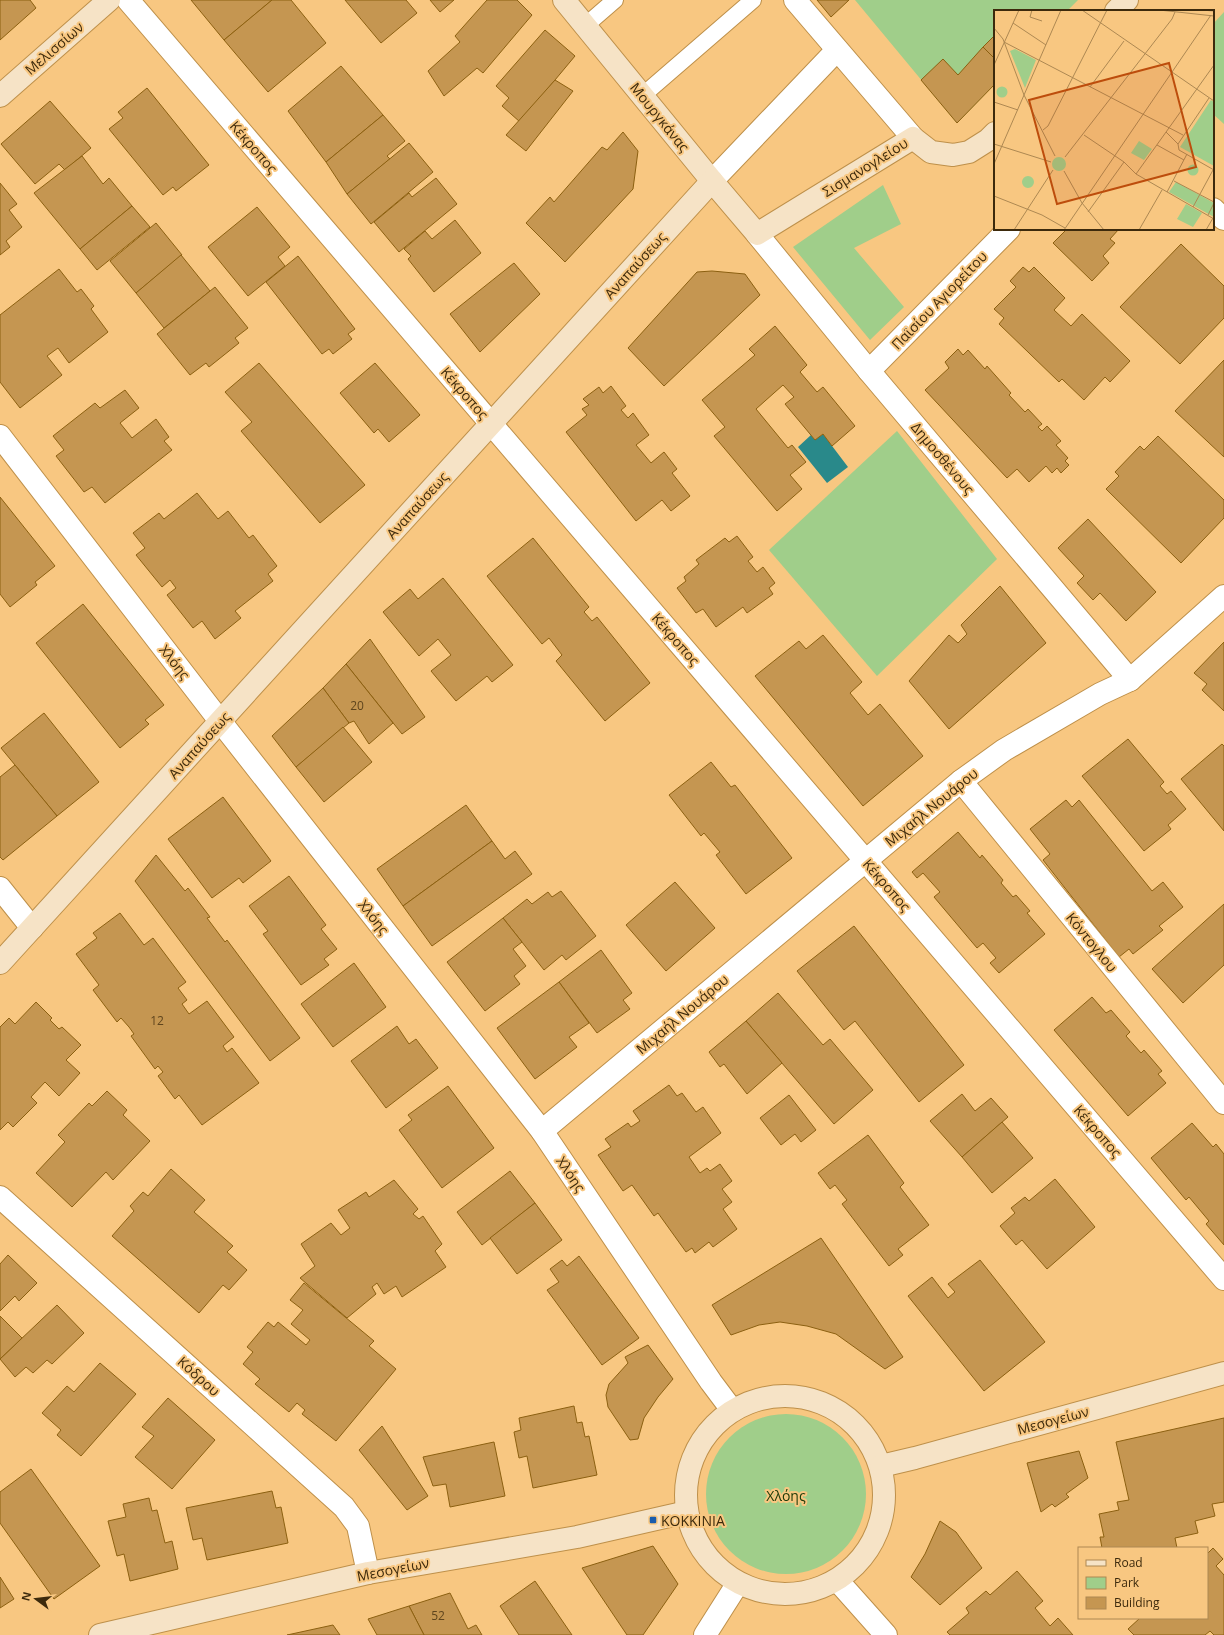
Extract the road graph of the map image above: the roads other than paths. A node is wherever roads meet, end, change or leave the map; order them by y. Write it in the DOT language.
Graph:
graph roads {
  1 [pos="109,0"];
  2 [pos="128,0"];
  3 [pos="564,0"];
  4 [pos="614,0"];
  5 [pos="753,0"];
  6 [pos="795,0"];
  7 [pos="1127,0"];
  8 [pos="1117,10"];
  9 [pos="585,26"];
  10 [pos="837,50"];
  11 [pos="0,96"];
  12 [pos="642,96"];
  13 [pos="994,134"];
  14 [pos="913,138"];
  15 [pos="712,181"];
  16 [pos="1214,210"];
  17 [pos="1224,220"];
  18 [pos="1008,230"];
  19 [pos="757,234"];
  20 [pos="870,371"];
  21 [pos="491,423"];
  22 [pos="0,436"];
  23 [pos="1224,596"];
  24 [pos="1130,680"];
  25 [pos="220,721"];
  26 [pos="961,781"];
  27 [pos="866,860"];
  28 [pos="0,888"];
  29 [pos="32,928"];
  30 [pos="0,963"];
  31 [pos="1224,1102"];
  32 [pos="542,1131"];
  33 [pos="0,1197"];
  34 [pos="1224,1279"];
  35 [pos="1224,1373"];
  36 [pos="732,1410"];
  37 [pos="881,1466"];
  38 [pos="687,1512"];
  39 [pos="368,1573"];
  40 [pos="837,1580"];
  41 [pos="738,1583"];
  42 [pos="100,1635"];
  43 [pos="705,1635"];
  44 [pos="886,1635"];
  1 -- 11 [label="street, Μελισσίων"];
  2 -- 21 [label="street, Κέκροπος"];
  3 -- 9 [label="street, Μουργκάνας"];
  4 -- 9 [label="lane"];
  5 -- 12 [label="lane"];
  6 -- 10 [label="street"];
  7 -- 8 [label="street"];
  9 -- 12 [label="street, Μουργκάνας"];
  10 -- 14 [label="street"];
  10 -- 15 [label="street, Αναπαύσεως"];
  12 -- 15 [label="street, Μουργκάνας"];
  13 -- 14 [label="street, Σισμανογλείου"];
  14 -- 19 [label="street, Σισμανογλείου"];
  15 -- 19 [label="street, Μουργκάνας"];
  15 -- 21 [label="street, Αναπαύσεως"];
  16 -- 17 [label="street"];
  18 -- 20 [label="street, Παϊσίου Αγιορείτου"];
  19 -- 20 [label="street, Δημοσθένους"];
  20 -- 24 [label="street, Δημοσθένους"];
  21 -- 25 [label="street, Αναπαύσεως"];
  21 -- 27 [label="street, Κέκροπος"];
  22 -- 25 [label="street, Χλόης"];
  23 -- 24 [label="street, Μιχαήλ Νουάρου"];
  24 -- 26 [label="street, Μιχαήλ Νουάρου"];
  25 -- 29 [label="street, Αναπαύσεως"];
  25 -- 32 [label="street, Χλόης"];
  26 -- 27 [label="street, Μιχαήλ Νουάρου"];
  26 -- 31 [label="street, Κόντογλου"];
  27 -- 32 [label="street, Μιχαήλ Νουάρου"];
  27 -- 34 [label="street, Κέκροπος"];
  28 -- 29 [label="street"];
  29 -- 30 [label="street, Αναπαύσεως"];
  32 -- 36 [label="street, Χλόης"];
  33 -- 39 [label="street, Κόδρου"];
  35 -- 37 [label="street, Μεσογείων"];
  36 -- 37 [label="street"];
  36 -- 38 [label="street"];
  37 -- 40 [label="street"];
  38 -- 39 [label="street, Μεσογείων"];
  38 -- 41 [label="street"];
  39 -- 42 [label="street, Μεσογείων"];
  40 -- 41 [label="street"];
  40 -- 44 [label="street"];
  41 -- 43 [label="street"];
}
